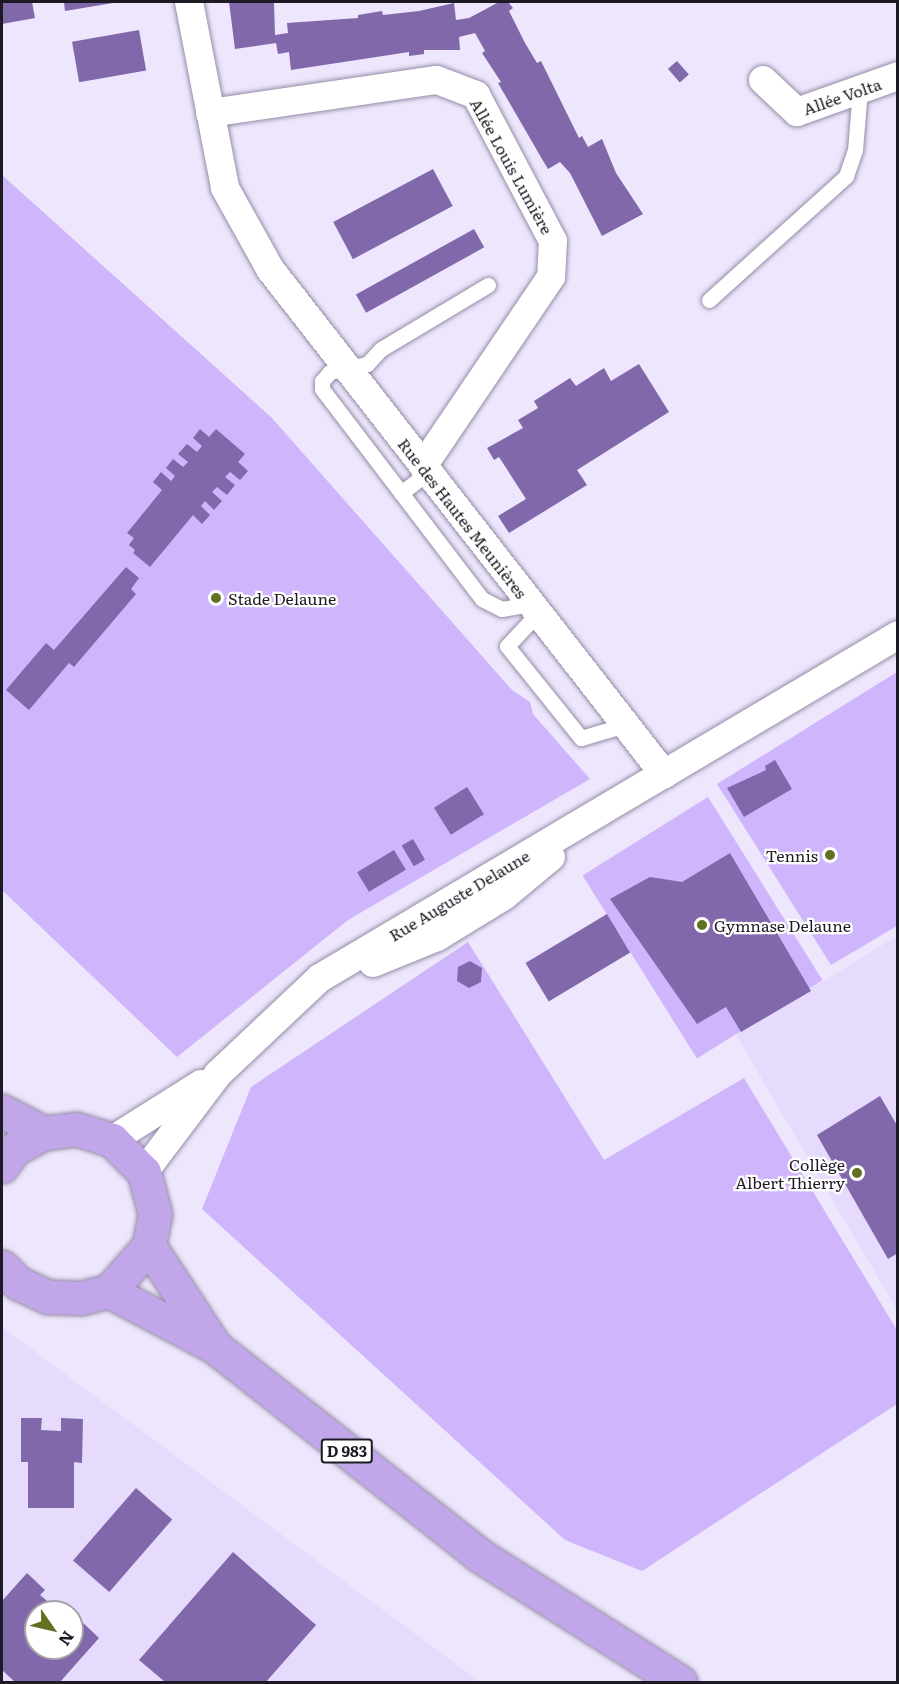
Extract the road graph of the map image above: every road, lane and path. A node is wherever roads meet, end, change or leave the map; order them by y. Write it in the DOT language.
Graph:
graph roads {
  1 [pos="189,2"];
  2 [pos="897,76"];
  3 [pos="763,80"];
  4 [pos="860,89"];
  5 [pos="210,112"];
  6 [pos="488,285"];
  7 [pos="709,300"];
  8 [pos="346,367"];
  9 [pos="423,466"];
  10 [pos="401,493"];
  11 [pos="534,609"];
  12 [pos="897,635"];
  13 [pos="625,725"];
  14 [pos="664,774"];
  15 [pos="218,1074"];
  16 [pos="2,1111"];
  17 [pos="44,1133"];
  18 [pos="112,1140"];
  19 [pos="2,1166"];
  20 [pos="144,1172"];
  21 [pos="149,1246"];
  22 [pos="7,1281"];
  23 [pos="109,1291"];
  24 [pos="215,1347"];
  25 [pos="680,1683"];
  1 -- 5 [label="street, Rue des Hautes Meunières"];
  2 -- 4 [label="street, Allée Volta"];
  3 -- 4 [label="street, Allée Volta"];
  4 -- 7 [label="lane"];
  5 -- 8 [label="street, Rue des Hautes Meunières"];
  5 -- 9 [label="street, Allée Louis Lumière"];
  6 -- 8 [label="lane"];
  8 -- 9 [label="street, Rue des Hautes Meunières"];
  8 -- 10 [label="lane"];
  9 -- 10 [label="lane"];
  9 -- 11 [label="street, Rue des Hautes Meunières"];
  10 -- 11 [label="lane"];
  11 -- 13 [label="street, Rue des Hautes Meunières"];
  11 -- 13 [label="lane"];
  12 -- 14 [label="street"];
  13 -- 14 [label="street, Rue des Hautes Meunières"];
  14 -- 15 [label="street, Rue Auguste Delaune"];
  15 -- 18 [label="street, Rue Auguste Delaune"];
  15 -- 20 [label="street, Rue Auguste Delaune"];
  16 -- 17 [label="main road"];
  17 -- 18 [label="main road"];
  17 -- 19 [label="main road"];
  18 -- 20 [label="main road"];
  20 -- 21 [label="main road"];
  21 -- 23 [label="main road"];
  21 -- 24 [label="main road, D 983"];
  22 -- 23 [label="main road"];
  23 -- 24 [label="main road, D 983"];
  24 -- 25 [label="main road, D 983"];
}
